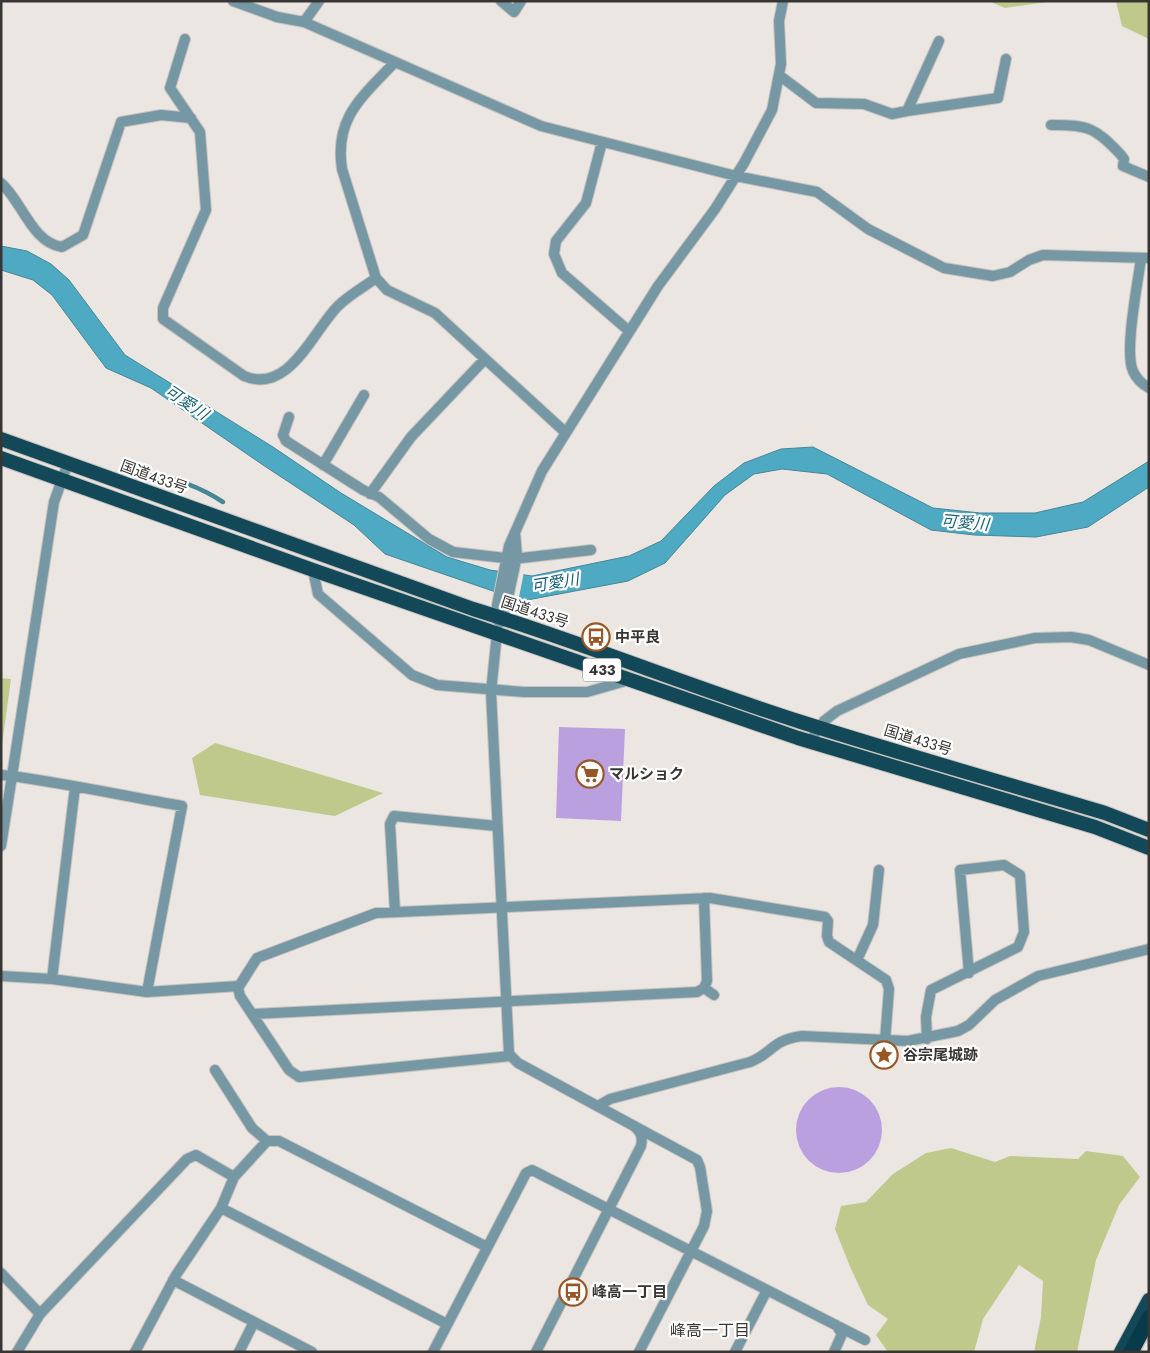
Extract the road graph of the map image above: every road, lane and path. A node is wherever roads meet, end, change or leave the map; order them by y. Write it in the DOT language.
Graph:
graph roads {
  1 [pos="233,1"];
  2 [pos="319,1"];
  3 [pos="501,1"];
  4 [pos="521,1"];
  5 [pos="783,1"];
  6 [pos="304,22"];
  7 [pos="185,39"];
  8 [pos="939,41"];
  9 [pos="1006,59"];
  10 [pos="394,63"];
  11 [pos="779,75"];
  12 [pos="907,111"];
  13 [pos="191,118"];
  14 [pos="1051,125"];
  15 [pos="602,142"];
  16 [pos="736,176"];
  17 [pos="1149,177"];
  18 [pos="1,183"];
  19 [pos="1145,258"];
  20 [pos="376,278"];
  21 [pos="630,331"];
  22 [pos="485,359"];
  23 [pos="1149,388"];
  24 [pos="364,395"];
  25 [pos="289,418"];
  26 [pos="565,432"];
  27 [pos="1,438"];
  28 [pos="1,458"];
  29 [pos="68,463"];
  30 [pos="323,465"];
  31 [pos="60,480"];
  32 [pos="370,494"];
  33 [pos="591,550"];
  34 [pos="511,562"];
  35 [pos="313,570"];
  36 [pos="500,617"];
  37 [pos="497,633"];
  38 [pos="1149,664"];
  39 [pos="629,680"];
  40 [pos="491,690"];
  41 [pos="819,727"];
  42 [pos="810,741"];
  43 [pos="1,775"];
  44 [pos="12,776"];
  45 [pos="75,787"];
  46 [pos="497,826"];
  47 [pos="1149,830"];
  48 [pos="1,846"];
  49 [pos="1149,848"];
  50 [pos="878,870"];
  51 [pos="704,898"];
  52 [pos="501,907"];
  53 [pos="395,912"];
  54 [pos="1149,949"];
  55 [pos="857,960"];
  56 [pos="969,973"];
  57 [pos="1,976"];
  58 [pos="52,979"];
  59 [pos="239,986"];
  60 [pos="704,988"];
  61 [pos="147,992"];
  62 [pos="714,995"];
  63 [pos="506,1002"];
  64 [pos="252,1014"];
  65 [pos="927,1039"];
  66 [pos="885,1041"];
  67 [pos="511,1056"];
  68 [pos="215,1070"];
  69 [pos="598,1106"];
  70 [pos="634,1126"];
  71 [pos="267,1141"];
  72 [pos="234,1177"];
  73 [pos="221,1208"];
  74 [pos="609,1209"];
  75 [pos="487,1247"];
  76 [pos="691,1251"];
  77 [pos="1,1273"];
  78 [pos="173,1280"];
  79 [pos="767,1290"];
  80 [pos="1149,1300"];
  81 [pos="40,1314"];
  82 [pos="1149,1318"];
  83 [pos="254,1322"];
  84 [pos="447,1324"];
  85 [pos="836,1325"];
  86 [pos="865,1340"];
  87 [pos="17,1352"];
  88 [pos="136,1352"];
  89 [pos="239,1352"];
  90 [pos="312,1352"];
  91 [pos="433,1352"];
  92 [pos="536,1352"];
  93 [pos="639,1352"];
  94 [pos="735,1352"];
  95 [pos="834,1352"];
  96 [pos="1121,1352"];
  97 [pos="1131,1352"];
  1 -- 6 [label="street"];
  2 -- 6 [label="street"];
  3 -- 4 [label="street"];
  5 -- 11 [label="street"];
  6 -- 10 [label="street"];
  7 -- 13 [label="street"];
  8 -- 12 [label="street"];
  9 -- 12 [label="street"];
  10 -- 15 [label="street"];
  10 -- 20 [label="street"];
  11 -- 12 [label="street"];
  11 -- 16 [label="street"];
  13 -- 18 [label="street"];
  13 -- 20 [label="street"];
  14 -- 17 [label="street"];
  15 -- 16 [label="street"];
  15 -- 21 [label="street"];
  16 -- 19 [label="street"];
  16 -- 21 [label="street"];
  19 -- 23 [label="street"];
  20 -- 22 [label="street"];
  21 -- 26 [label="street"];
  22 -- 26 [label="street"];
  22 -- 32 [label="street"];
  24 -- 30 [label="street"];
  25 -- 30 [label="street"];
  26 -- 34 [label="street"];
  27 -- 29 [label="highway, 国道433号 / 433"];
  28 -- 31 [label="highway, 433"];
  29 -- 31 [label="street"];
  29 -- 36 [label="highway, 国道433号 / 433"];
  30 -- 32 [label="street"];
  31 -- 35 [label="highway, 433"];
  31 -- 44 [label="street"];
  32 -- 34 [label="street"];
  33 -- 34 [label="street"];
  34 -- 36 [label="street"];
  35 -- 37 [label="highway, 433"];
  35 -- 40 [label="street"];
  36 -- 37 [label="street"];
  36 -- 41 [label="highway, 国道433号 / 433"];
  37 -- 39 [label="highway, 433"];
  37 -- 40 [label="street"];
  38 -- 41 [label="street"];
  39 -- 40 [label="street"];
  39 -- 42 [label="highway, 433"];
  40 -- 46 [label="street"];
  41 -- 42 [label="street"];
  41 -- 47 [label="highway, 国道433号 / 433"];
  42 -- 49 [label="highway, 433"];
  43 -- 44 [label="street"];
  44 -- 45 [label="street"];
  44 -- 48 [label="street"];
  45 -- 58 [label="street"];
  45 -- 61 [label="street"];
  46 -- 52 [label="street"];
  46 -- 53 [label="street"];
  50 -- 55 [label="street"];
  51 -- 52 [label="street"];
  51 -- 55 [label="street"];
  51 -- 60 [label="street"];
  52 -- 53 [label="street"];
  52 -- 63 [label="street"];
  53 -- 59 [label="street"];
  54 -- 65 [label="street"];
  55 -- 66 [label="street"];
  56 -- 56 [label="street"];
  56 -- 65 [label="street"];
  57 -- 58 [label="street"];
  58 -- 61 [label="street"];
  59 -- 61 [label="street"];
  59 -- 64 [label="street"];
  60 -- 62 [label="street"];
  60 -- 63 [label="street"];
  63 -- 64 [label="street"];
  63 -- 67 [label="street"];
  64 -- 67 [label="street"];
  65 -- 66 [label="street"];
  66 -- 69 [label="street"];
  67 -- 69 [label="street"];
  68 -- 71 [label="street"];
  69 -- 70 [label="street"];
  70 -- 74 [label="street"];
  70 -- 76 [label="street"];
  71 -- 72 [label="street"];
  71 -- 75 [label="street"];
  72 -- 73 [label="street"];
  72 -- 81 [label="street"];
  73 -- 78 [label="street"];
  73 -- 84 [label="street"];
  74 -- 75 [label="street"];
  74 -- 76 [label="street"];
  74 -- 92 [label="street"];
  75 -- 84 [label="street"];
  76 -- 79 [label="street"];
  76 -- 93 [label="street"];
  77 -- 81 [label="street"];
  78 -- 83 [label="street"];
  78 -- 88 [label="street"];
  79 -- 85 [label="street"];
  79 -- 94 [label="street"];
  80 -- 96 [label="highway"];
  81 -- 87 [label="street"];
  82 -- 97 [label="highway"];
  83 -- 89 [label="street"];
  83 -- 90 [label="street"];
  84 -- 91 [label="street"];
  85 -- 86 [label="street"];
  85 -- 95 [label="street"];
}
